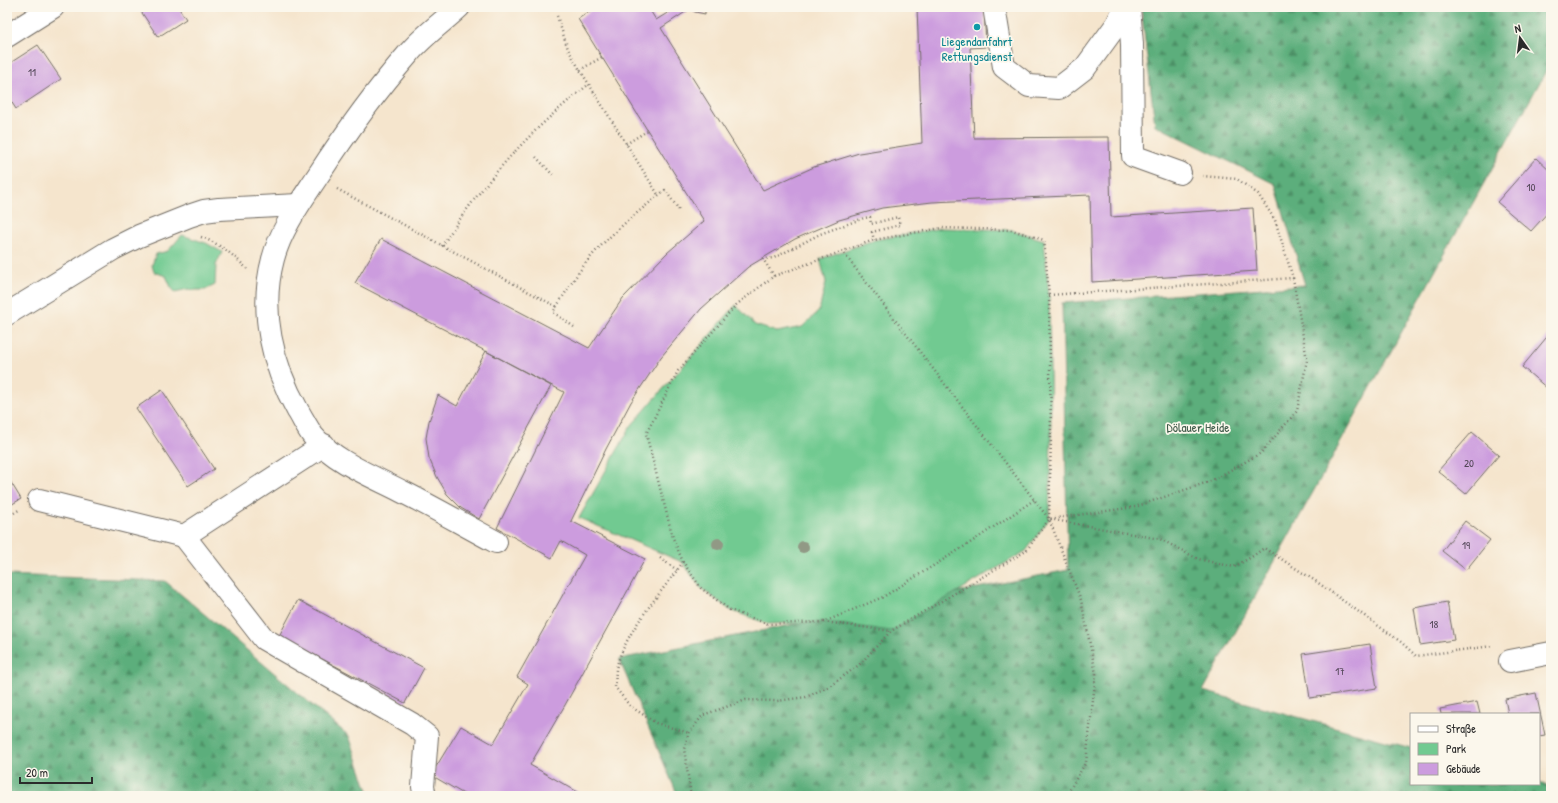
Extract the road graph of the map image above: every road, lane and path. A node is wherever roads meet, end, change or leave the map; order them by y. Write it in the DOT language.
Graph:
graph roads {
  1 [pos="53,7"];
  2 [pos="459,7"];
  3 [pos="994,7"];
  4 [pos="1125,7"];
  5 [pos="1129,7"];
  6 [pos="557,16"];
  7 [pos="7,36"];
  8 [pos="602,58"];
  9 [pos="580,70"];
  10 [pos="588,85"];
  11 [pos="647,131"];
  12 [pos="626,144"];
  13 [pos="536,157"];
  14 [pos="1180,173"];
  15 [pos="553,175"];
  16 [pos="331,186"];
  17 [pos="659,196"];
  18 [pos="298,205"];
  19 [pos="679,210"];
  20 [pos="199,236"];
  21 [pos="874,240"];
  22 [pos="442,246"];
  23 [pos="842,250"];
  24 [pos="774,276"];
  25 [pos="1293,278"];
  26 [pos="267,293"];
  27 [pos="1049,295"];
  28 [pos="556,307"];
  29 [pos="7,314"];
  30 [pos="574,327"];
  31 [pos="324,446"];
  32 [pos="39,500"];
  33 [pos="1034,500"];
  34 [pos="1049,519"];
  35 [pos="184,536"];
  36 [pos="496,542"];
  37 [pos="660,558"];
  38 [pos="682,562"];
  39 [pos="677,570"];
  40 [pos="824,622"];
  41 [pos="891,631"];
  42 [pos="1551,652"];
  43 [pos="1510,661"];
  44 [pos="689,733"];
  45 [pos="429,793"];
  46 [pos="690,796"];
  47 [pos="1066,796"];
  1 -- 7 [label="street"];
  2 -- 18 [label="street"];
  3 -- 4 [label="street"];
  5 -- 14 [label="street"];
  6 -- 9 [label="path"];
  8 -- 9 [label="path"];
  9 -- 10 [label="path"];
  10 -- 12 [label="path"];
  10 -- 22 [label="path"];
  11 -- 12 [label="path"];
  12 -- 17 [label="path"];
  13 -- 15 [label="path"];
  14 -- 25 [label="path"];
  16 -- 22 [label="path"];
  17 -- 19 [label="path"];
  17 -- 28 [label="path"];
  18 -- 26 [label="street"];
  18 -- 29 [label="street"];
  20 -- 26 [label="path"];
  21 -- 23 [label="path"];
  21 -- 24 [label="path"];
  21 -- 27 [label="path"];
  22 -- 28 [label="path"];
  23 -- 24 [label="path"];
  23 -- 33 [label="path"];
  24 -- 38 [label="path"];
  25 -- 27 [label="path"];
  25 -- 34 [label="path"];
  26 -- 31 [label="street"];
  27 -- 34 [label="path"];
  28 -- 30 [label="path"];
  31 -- 35 [label="street"];
  31 -- 36 [label="street"];
  32 -- 35 [label="street"];
  33 -- 34 [label="path"];
  33 -- 40 [label="path"];
  34 -- 41 [label="path"];
  34 -- 43 [label="path"];
  34 -- 47 [label="path"];
  35 -- 45 [label="street"];
  37 -- 39 [label="path"];
  38 -- 39 [label="path"];
  38 -- 40 [label="path"];
  39 -- 44 [label="path"];
  40 -- 41 [label="path"];
  41 -- 44 [label="path"];
  42 -- 43 [label="street"];
  44 -- 46 [label="path"];
}
